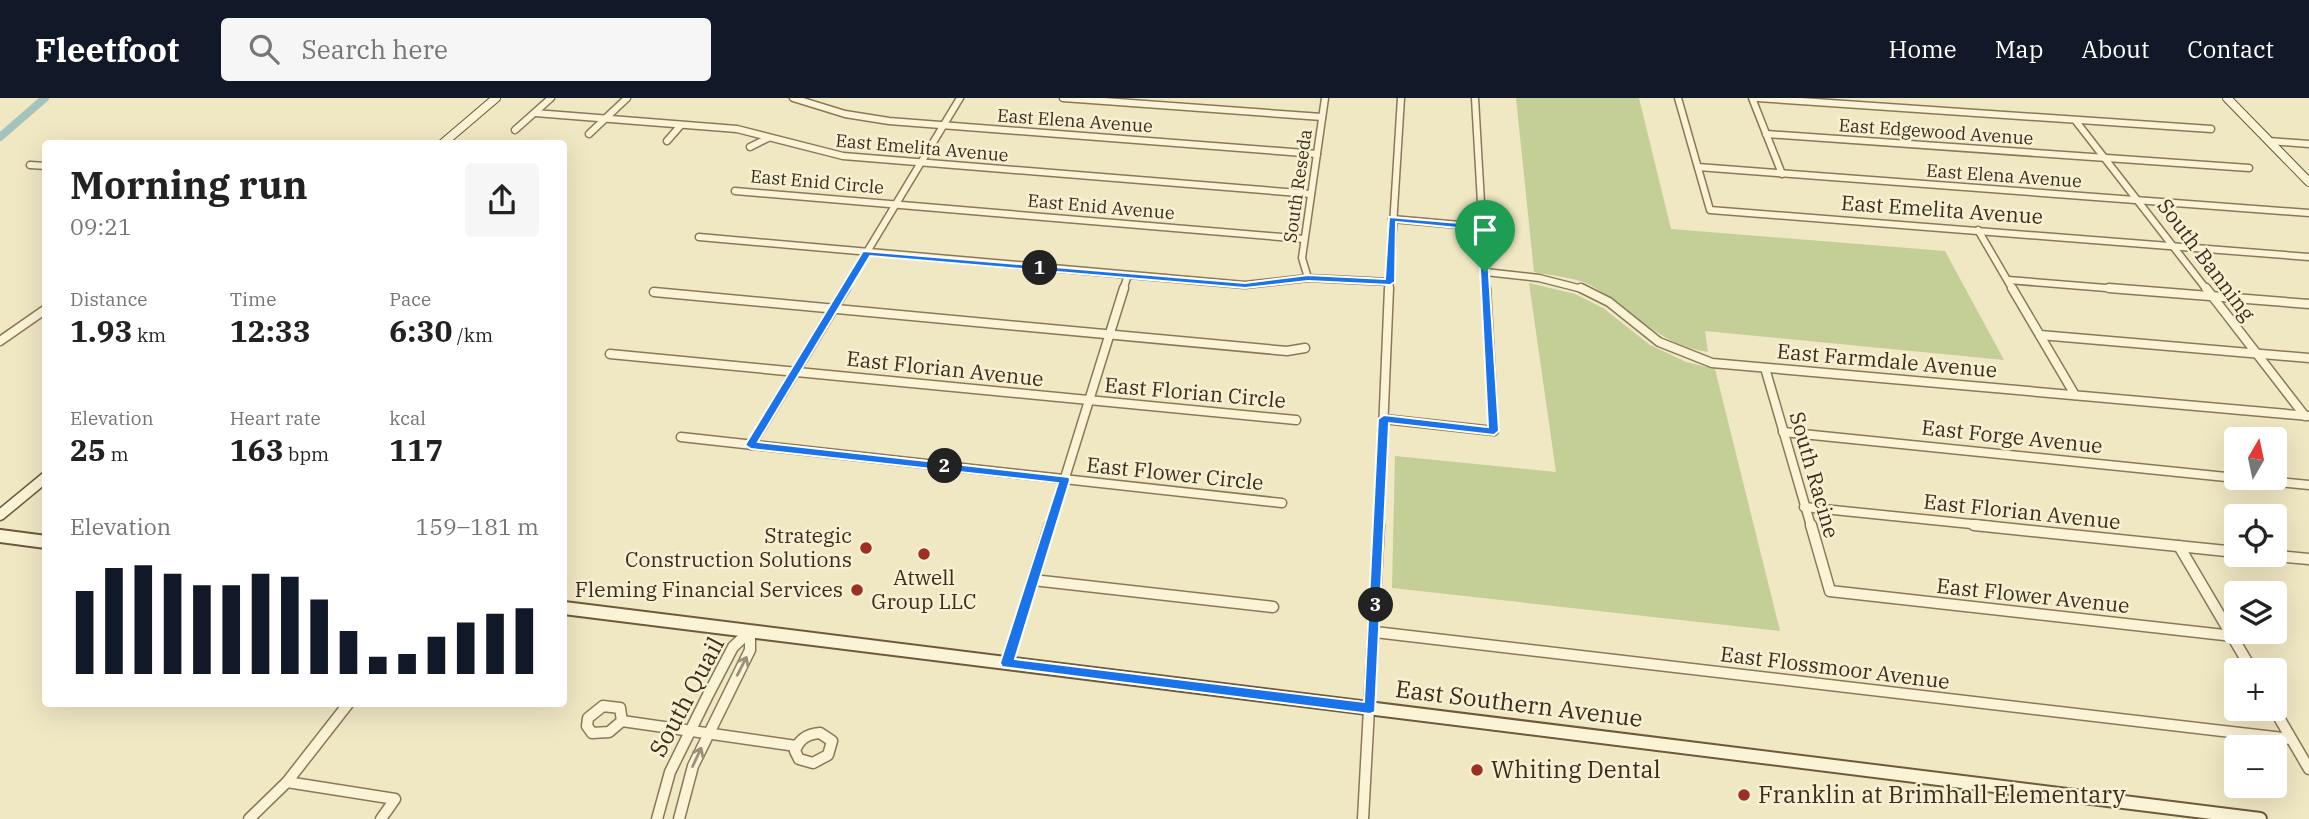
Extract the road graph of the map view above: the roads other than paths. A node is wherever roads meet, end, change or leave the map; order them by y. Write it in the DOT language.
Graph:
graph roads {
  1 [pos="496,98"];
  2 [pos="551,98"];
  3 [pos="627,98"];
  4 [pos="793,98"];
  5 [pos="960,98"];
  6 [pos="1063,98"];
  7 [pos="1325,98"];
  8 [pos="1401,98"];
  9 [pos="1475,98"];
  10 [pos="1678,98"];
  11 [pos="1752,98"];
  12 [pos="1757,98"];
  13 [pos="2227,98"];
  14 [pos="535,113"];
  15 [pos="1322,117"];
  16 [pos="605,119"];
  17 [pos="2075,120"];
  18 [pos="681,125"];
  19 [pos="943,126"];
  20 [pos="2211,129"];
  21 [pos="515,130"];
  22 [pos="589,134"];
  23 [pos="1766,134"];
  24 [pos="768,138"];
  25 [pos="447,140"];
  26 [pos="667,141"];
  27 [pos="2269,141"];
  28 [pos="2309,144"];
  29 [pos="750,147"];
  30 [pos="1317,153"];
  31 [pos="2105,158"];
  32 [pos="921,163"];
  33 [pos="30,165"];
  34 [pos="42,166"];
  35 [pos="1698,167"];
  36 [pos="2249,168"];
  37 [pos="1782,173"];
  38 [pos="2309,182"];
  39 [pos="735,191"];
  40 [pos="1311,194"];
  41 [pos="2138,200"];
  42 [pos="896,205"];
  43 [pos="2309,213"];
  44 [pos="1392,219"];
  45 [pos="1482,228"];
  46 [pos="1978,230"];
  47 [pos="699,237"];
  48 [pos="1304,239"];
  49 [pos="2172,246"];
  50 [pos="867,253"];
  51 [pos="2309,257"];
  52 [pos="1485,272"];
  53 [pos="1128,275"];
  54 [pos="1308,278"];
  55 [pos="2008,280"];
  56 [pos="1390,282"];
  57 [pos="654,292"];
  58 [pos="2212,296"];
  59 [pos="2309,304"];
  60 [pos="833,309"];
  61 [pos="42,312"];
  62 [pos="1111,335"];
  63 [pos="2040,335"];
  64 [pos="0,341"];
  65 [pos="1305,348"];
  66 [pos="2254,353"];
  67 [pos="610,354"];
  68 [pos="2309,358"];
  69 [pos="1765,368"];
  70 [pos="795,372"];
  71 [pos="2075,395"];
  72 [pos="1091,400"];
  73 [pos="2308,418"];
  74 [pos="1384,419"];
  75 [pos="1296,420"];
  76 [pos="1783,432"];
  77 [pos="681,437"];
  78 [pos="751,445"];
  79 [pos="2224,477"];
  80 [pos="42,480"];
  81 [pos="1065,480"];
  82 [pos="2287,483"];
  83 [pos="2309,485"];
  84 [pos="1282,502"];
  85 [pos="1804,508"];
  86 [pos="0,515"];
  87 [pos="0,536"];
  88 [pos="42,541"];
  89 [pos="2179,546"];
  90 [pos="2224,551"];
  91 [pos="2287,557"];
  92 [pos="2309,559"];
  93 [pos="1033,580"];
  94 [pos="1830,591"];
  95 [pos="1273,607"];
  96 [pos="567,608"];
  97 [pos="2224,621"];
  98 [pos="751,631"];
  99 [pos="1375,632"];
  100 [pos="2224,635"];
  101 [pos="1007,663"];
  102 [pos="712,688"];
  103 [pos="729,691"];
  104 [pos="346,707"];
  105 [pos="1370,708"];
  106 [pos="622,721"];
  107 [pos="2281,721"];
  108 [pos="691,730"];
  109 [pos="709,733"];
  110 [pos="2291,740"];
  111 [pos="796,746"];
  112 [pos="2309,769"];
  113 [pos="287,782"];
  114 [pos="249,819"];
  115 [pos="381,819"];
  116 [pos="657,819"];
  117 [pos="679,819"];
  118 [pos="1363,819"];
  119 [pos="2260,819"];
  1 -- 25 [label="main road"];
  2 -- 14 [label="street"];
  3 -- 16 [label="street"];
  4 -- 19 [label="street, East Elena Avenue"];
  5 -- 19 [label="street"];
  6 -- 15 [label="street"];
  7 -- 15 [label="street, South Reseda"];
  8 -- 44 [label="street"];
  9 -- 45 [label="street"];
  10 -- 35 [label="street"];
  11 -- 23 [label="street"];
  12 -- 17 [label="street"];
  13 -- 27 [label="main road"];
  14 -- 16 [label="street, East Emelita Avenue"];
  14 -- 21 [label="street"];
  15 -- 30 [label="street, South Reseda"];
  16 -- 18 [label="street, East Emelita Avenue"];
  16 -- 22 [label="street"];
  17 -- 20 [label="street"];
  17 -- 31 [label="street, South Banning"];
  18 -- 24 [label="street, East Emelita Avenue"];
  18 -- 26 [label="street"];
  19 -- 30 [label="street, East Elena Avenue"];
  19 -- 32 [label="street"];
  23 -- 31 [label="street, East Edgewood Avenue"];
  23 -- 37 [label="street"];
  24 -- 29 [label="street"];
  24 -- 32 [label="street, East Emelita Avenue"];
  27 -- 28 [label="street"];
  27 -- 38 [label="main road"];
  30 -- 40 [label="street, South Reseda"];
  31 -- 36 [label="street, East Edgewood Avenue"];
  31 -- 41 [label="street, South Banning"];
  32 -- 40 [label="street, East Emelita Avenue"];
  32 -- 42 [label="street"];
  33 -- 34 [label="street"];
  35 -- 37 [label="street, East Elena Avenue"];
  35 -- 46 [label="street, East Emelita Avenue"];
  37 -- 41 [label="street, East Elena Avenue"];
  39 -- 42 [label="street, East Enid Circle"];
  40 -- 48 [label="street, South Reseda"];
  41 -- 43 [label="street, East Elena Avenue"];
  41 -- 49 [label="street, South Banning"];
  42 -- 48 [label="street, East Enid Avenue"];
  42 -- 50 [label="street"];
  44 -- 45 [label="street"];
  44 -- 56 [label="street"];
  45 -- 52 [label="street"];
  46 -- 49 [label="street, East Emelita Avenue"];
  46 -- 55 [label="street"];
  47 -- 50 [label="street"];
  48 -- 54 [label="street, South Reseda"];
  49 -- 51 [label="street, East Emelita Avenue"];
  49 -- 58 [label="street, South Banning"];
  50 -- 53 [label="street"];
  50 -- 60 [label="street"];
  52 -- 69 [label="street, East Farmdale Avenue"];
  52 -- 74 [label="street"];
  53 -- 54 [label="street"];
  53 -- 62 [label="street"];
  54 -- 56 [label="street"];
  55 -- 58 [label="street"];
  55 -- 63 [label="street"];
  56 -- 74 [label="street"];
  57 -- 60 [label="street"];
  58 -- 59 [label="street"];
  58 -- 66 [label="street, South Banning"];
  60 -- 62 [label="street"];
  60 -- 70 [label="street"];
  61 -- 64 [label="street"];
  62 -- 65 [label="street"];
  62 -- 72 [label="street"];
  63 -- 66 [label="street"];
  63 -- 71 [label="street"];
  66 -- 68 [label="street"];
  66 -- 73 [label="street, South Banning"];
  67 -- 70 [label="street"];
  69 -- 71 [label="street, East Farmdale Avenue"];
  69 -- 76 [label="street, South Racine"];
  70 -- 72 [label="street, East Florian Avenue"];
  70 -- 78 [label="street"];
  71 -- 73 [label="street, East Farmdale Avenue"];
  72 -- 75 [label="street, East Florian Circle"];
  72 -- 81 [label="street"];
  74 -- 99 [label="street"];
  76 -- 79 [label="street, East Forge Avenue"];
  76 -- 85 [label="street, South Racine"];
  77 -- 78 [label="street"];
  78 -- 81 [label="street"];
  80 -- 86 [label="main road"];
  81 -- 84 [label="street, East Flower Circle"];
  81 -- 93 [label="street"];
  82 -- 83 [label="street, East Forge Avenue"];
  85 -- 89 [label="street, East Florian Avenue"];
  85 -- 94 [label="street, South Racine"];
  87 -- 88 [label="main road"];
  89 -- 90 [label="street, East Florian Avenue"];
  89 -- 97 [label="street"];
  91 -- 92 [label="street"];
  93 -- 95 [label="street"];
  93 -- 101 [label="street"];
  94 -- 100 [label="street, East Flower Avenue"];
  96 -- 98 [label="main road, East Southern Avenue"];
  98 -- 101 [label="main road, East Southern Avenue"];
  98 -- 102 [label="street, South Quail"];
  103 -- 98 [label="street, South Quail, one-way"];
  99 -- 105 [label="street"];
  99 -- 110 [label="street, East Flossmoor Avenue"];
  101 -- 105 [label="main road, East Southern Avenue"];
  102 -- 103 [label="street"];
  102 -- 108 [label="street, South Quail"];
  103 -- 109 [label="street, South Quail"];
  104 -- 113 [label="street"];
  105 -- 118 [label="street"];
  105 -- 119 [label="main road, East Southern Avenue"];
  106 -- 108 [label="street"];
  107 -- 110 [label="street"];
  108 -- 109 [label="street"];
  108 -- 116 [label="street, South Quail"];
  109 -- 111 [label="street"];
  117 -- 109 [label="street, South Quail, one-way"];
  110 -- 112 [label="street"];
  113 -- 114 [label="street"];
  113 -- 115 [label="street"];
}
